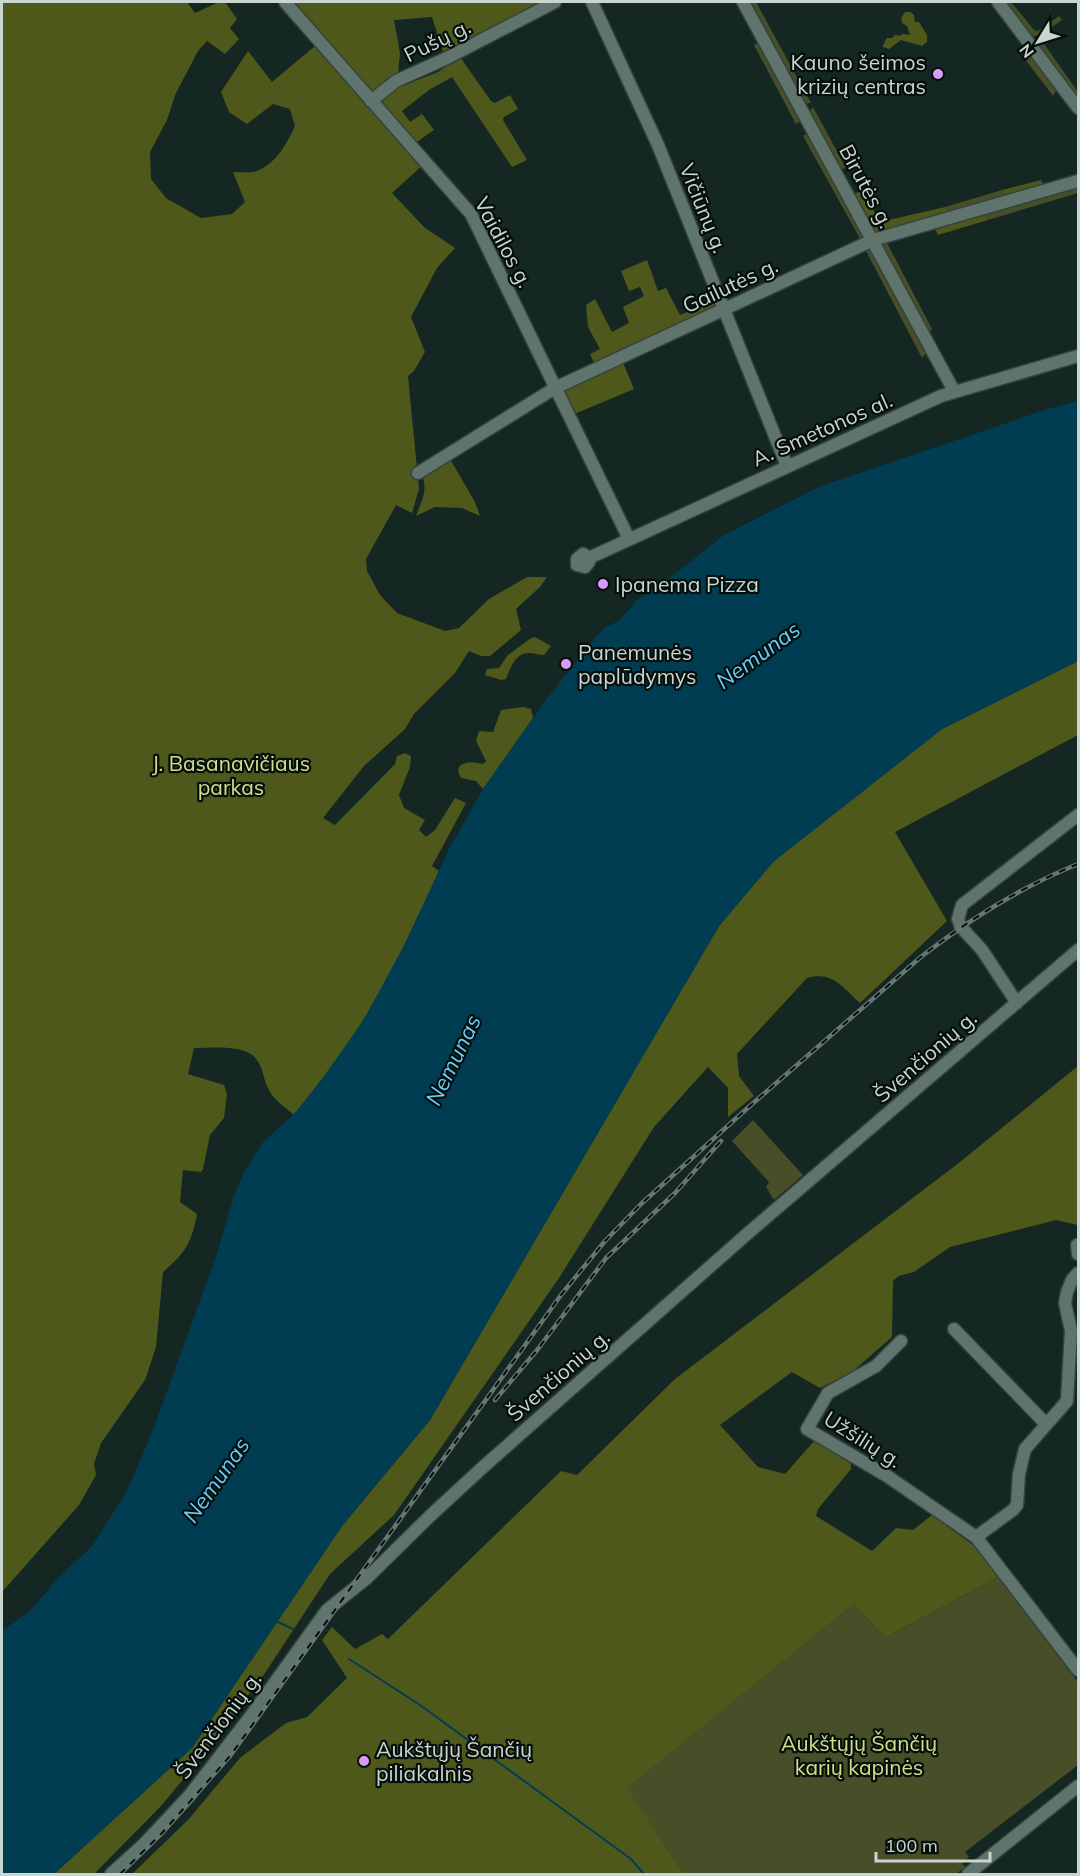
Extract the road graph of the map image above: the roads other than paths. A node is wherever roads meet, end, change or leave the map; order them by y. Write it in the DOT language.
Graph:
graph roads {
  1 [pos="285,2"];
  2 [pos="555,2"];
  3 [pos="592,2"];
  4 [pos="743,2"];
  5 [pos="998,2"];
  6 [pos="371,100"];
  7 [pos="1078,108"];
  8 [pos="1078,181"];
  9 [pos="873,240"];
  10 [pos="724,309"];
  11 [pos="1078,356"];
  12 [pos="555,388"];
  13 [pos="954,391"];
  14 [pos="787,466"];
  15 [pos="418,473"];
  16 [pos="629,539"];
  17 [pos="589,558"];
  18 [pos="1078,815"];
  19 [pos="1078,950"];
  20 [pos="1017,1004"];
  21 [pos="1078,1273"];
  22 [pos="954,1329"];
  23 [pos="902,1341"];
  24 [pos="1074,1372"];
  25 [pos="1046,1424"];
  26 [pos="976,1537"];
  27 [pos="1078,1670"];
  28 [pos="1078,1786"];
  29 [pos="111,1875"];
  30 [pos="968,1875"];
  1 -- 6 [label="street, Vaidilos g."];
  2 -- 6 [label="street, Pušų g."];
  3 -- 10 [label="street, Vičiūnų g."];
  4 -- 9 [label="street, Birutės g."];
  5 -- 7 [label="street"];
  6 -- 12 [label="street, Vaidilos g."];
  8 -- 9 [label="street, Gailutės g."];
  9 -- 10 [label="street, Gailutės g."];
  9 -- 13 [label="street, Birutės g."];
  10 -- 12 [label="street, Gailutės g."];
  10 -- 14 [label="street, Vičiūnų g."];
  11 -- 13 [label="street, A. Smetonos al."];
  12 -- 15 [label="street, Gailutės g."];
  12 -- 16 [label="street, Vaidilos g."];
  13 -- 14 [label="street, A. Smetonos al."];
  14 -- 16 [label="street, A. Smetonos al."];
  16 -- 17 [label="street, A. Smetonos al."];
  18 -- 20 [label="street"];
  19 -- 20 [label="street, Švenčionių g."];
  20 -- 29 [label="street, Švenčionių g."];
  21 -- 24 [label="street"];
  22 -- 25 [label="street"];
  23 -- 26 [label="street, Užšilių g."];
  24 -- 25 [label="street"];
  25 -- 26 [label="street"];
  26 -- 27 [label="street, Užšilių g."];
  28 -- 30 [label="street"];
}
